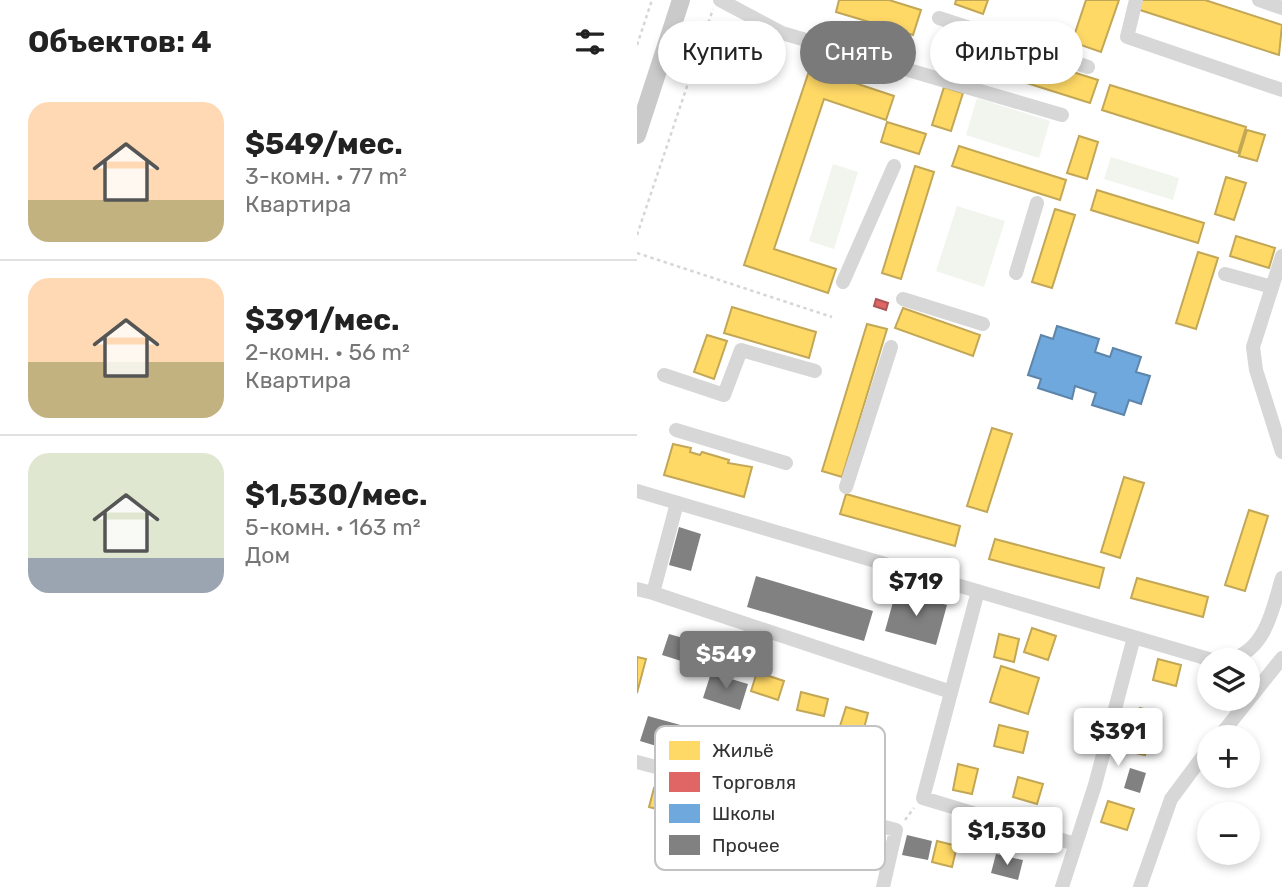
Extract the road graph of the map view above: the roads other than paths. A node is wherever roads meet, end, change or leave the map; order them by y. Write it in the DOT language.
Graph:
graph roads {
  1 [pos="681,0"];
  2 [pos="718,0"];
  3 [pos="1136,0"];
  4 [pos="1260,0"];
  5 [pos="1282,8"];
  6 [pos="939,18"];
  7 [pos="1088,66"];
  8 [pos="1282,90"];
  9 [pos="1062,115"];
  10 [pos="637,135"];
  11 [pos="894,166"];
  12 [pos="1037,203"];
  13 [pos="1282,256"];
  14 [pos="1016,273"];
  15 [pos="1225,274"];
  16 [pos="843,282"];
  17 [pos="1272,287"];
  18 [pos="903,299"];
  19 [pos="983,324"];
  20 [pos="891,347"];
  21 [pos="815,371"];
  22 [pos="664,375"];
  23 [pos="676,430"];
  24 [pos="1282,452"];
  25 [pos="786,463"];
  26 [pos="846,487"];
  27 [pos="637,491"];
  28 [pos="677,503"];
  29 [pos="1282,578"];
  30 [pos="637,589"];
  31 [pos="978,591"];
  32 [pos="653,593"];
  33 [pos="1134,637"];
  34 [pos="1253,648"];
  35 [pos="1197,656"];
  36 [pos="1282,658"];
  37 [pos="951,692"];
  38 [pos="1229,725"];
  39 [pos="637,762"];
  40 [pos="1197,764"];
  41 [pos="655,767"];
  42 [pos="885,827"];
  43 [pos="1075,844"];
  44 [pos="883,887"];
  45 [pos="1062,887"];
  46 [pos="1140,887"];
  1 -- 10 [label="main road"];
  2 -- 9 [label="street"];
  3 -- 8 [label="street"];
  4 -- 5 [label="street"];
  6 -- 7 [label="street"];
  11 -- 16 [label="street"];
  12 -- 14 [label="street"];
  13 -- 17 [label="street"];
  15 -- 17 [label="street"];
  17 -- 24 [label="street"];
  18 -- 19 [label="street"];
  20 -- 26 [label="street"];
  21 -- 22 [label="street"];
  23 -- 25 [label="street"];
  27 -- 28 [label="street"];
  28 -- 31 [label="street"];
  28 -- 32 [label="street"];
  29 -- 34 [label="street"];
  30 -- 32 [label="street"];
  31 -- 33 [label="street"];
  31 -- 37 [label="street"];
  32 -- 37 [label="street"];
  33 -- 35 [label="street"];
  33 -- 43 [label="street"];
  36 -- 38 [label="street"];
  37 -- 43 [label="street"];
  39 -- 41 [label="street"];
  40 -- 46 [label="street"];
  42 -- 44 [label="street"];
  43 -- 45 [label="street"];
}
